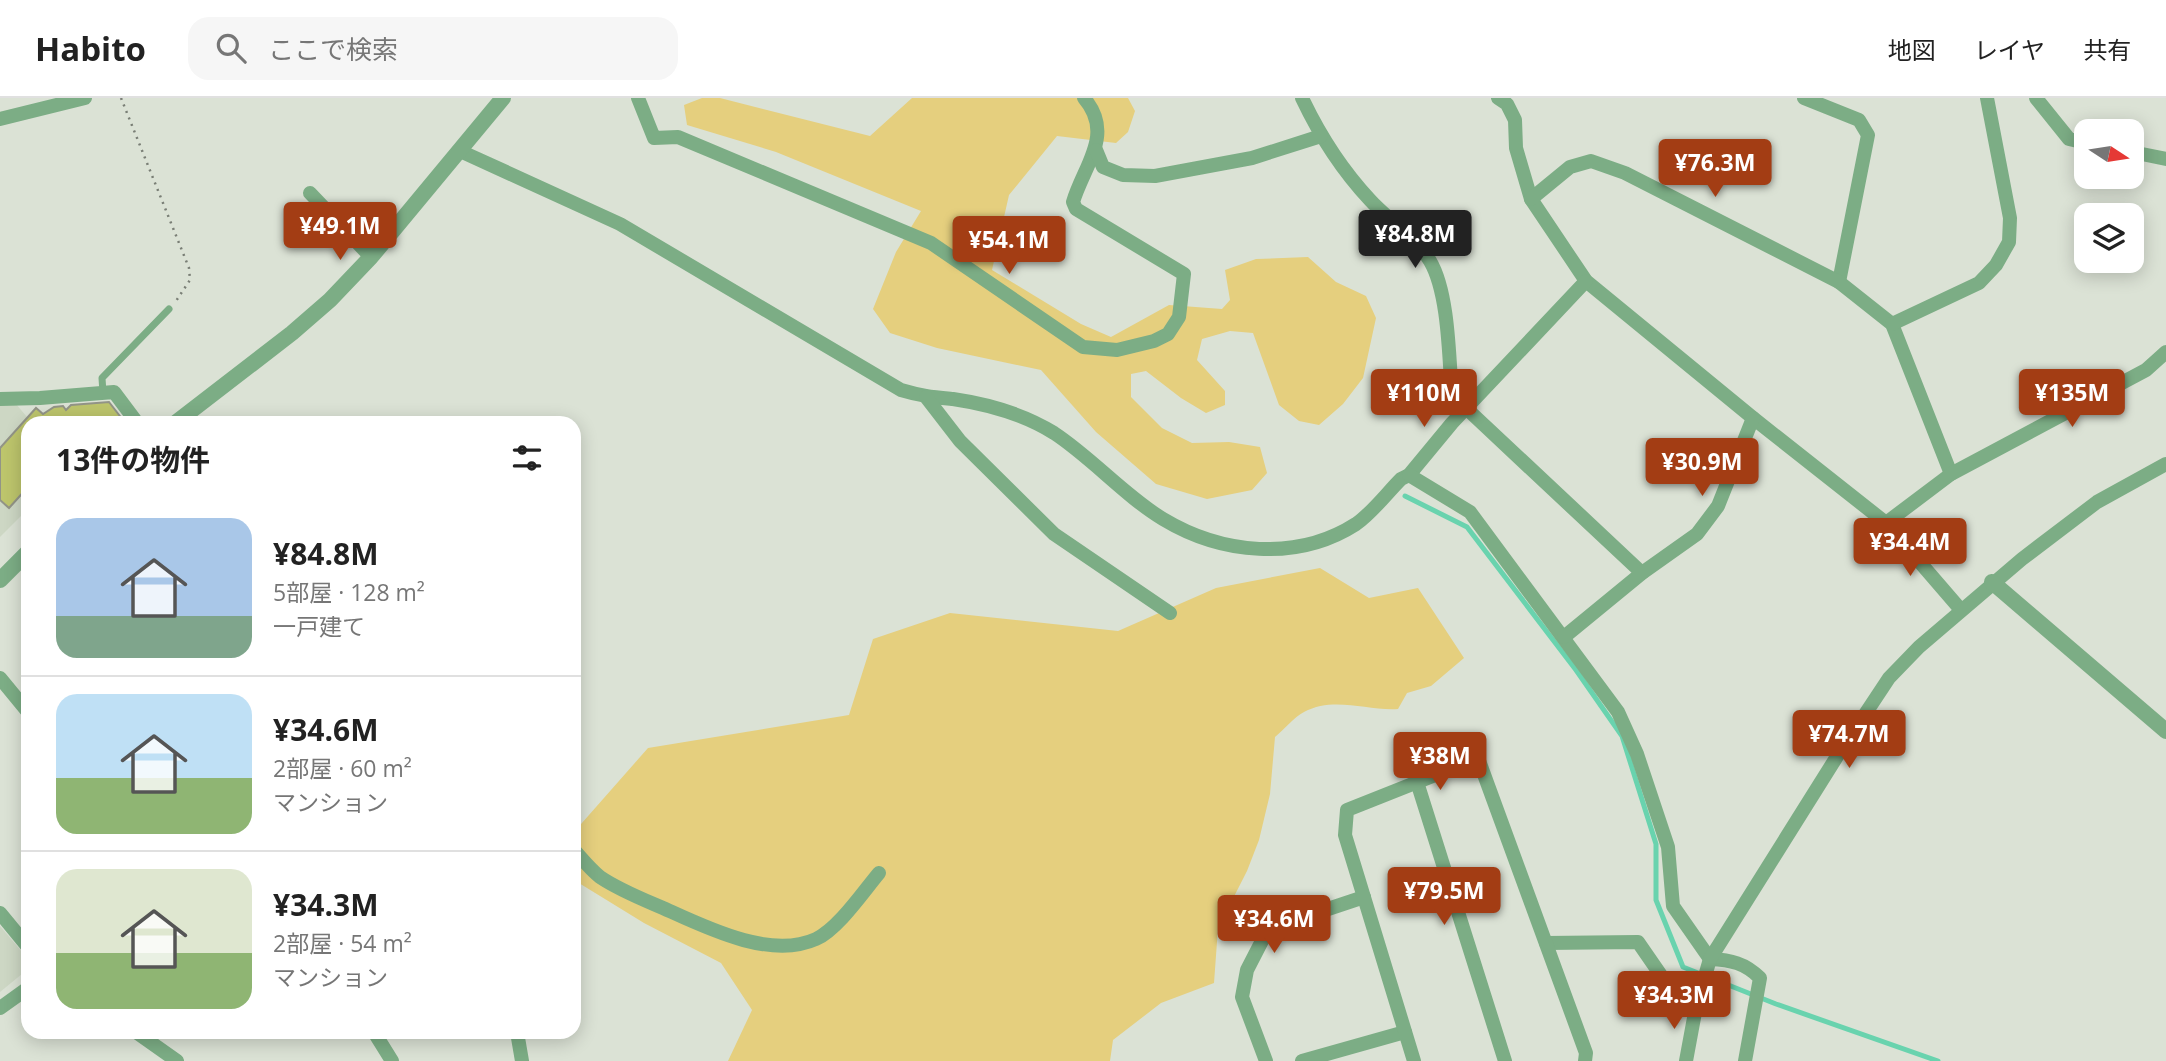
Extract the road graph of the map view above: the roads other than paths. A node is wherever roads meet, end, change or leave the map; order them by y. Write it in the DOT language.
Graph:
graph roads {
  1 [pos="85,98"];
  2 [pos="503,98"];
  3 [pos="638,98"];
  4 [pos="1084,98"];
  5 [pos="1302,98"];
  6 [pos="1804,98"];
  7 [pos="1987,98"];
  8 [pos="2036,98"];
  9 [pos="1505,100"];
  10 [pos="0,119"];
  11 [pos="1321,136"];
  12 [pos="2074,140"];
  13 [pos="1096,150"];
  14 [pos="460,151"];
  15 [pos="2144,154"];
  16 [pos="2166,159"];
  17 [pos="310,193"];
  18 [pos="1531,199"];
  19 [pos="371,257"];
  20 [pos="1587,281"];
  21 [pos="1839,282"];
  22 [pos="169,309"];
  23 [pos="1892,324"];
  24 [pos="2166,352"];
  25 [pos="103,393"];
  26 [pos="926,397"];
  27 [pos="0,399"];
  28 [pos="1467,409"];
  29 [pos="132,416"];
  30 [pos="183,416"];
  31 [pos="1753,418"];
  32 [pos="2166,464"];
  33 [pos="1951,474"];
  34 [pos="1409,475"];
  35 [pos="1886,523"];
  36 [pos="21,559"];
  37 [pos="1642,573"];
  38 [pos="0,580"];
  39 [pos="1992,582"];
  40 [pos="1961,610"];
  41 [pos="1170,613"];
  42 [pos="1564,637"];
  43 [pos="0,678"];
  44 [pos="21,704"];
  45 [pos="2166,731"];
  46 [pos="1418,782"];
  47 [pos="581,857"];
  48 [pos="879,873"];
  49 [pos="1364,897"];
  50 [pos="0,913"];
  51 [pos="21,938"];
  52 [pos="1546,943"];
  53 [pos="1710,959"];
  54 [pos="21,993"];
  55 [pos="1696,1007"];
  56 [pos="0,1008"];
  57 [pos="1405,1032"];
  58 [pos="146,1039"];
  59 [pos="378,1039"];
  60 [pos="518,1039"];
  61 [pos="177,1061"];
  62 [pos="391,1061"];
  63 [pos="522,1061"];
  64 [pos="1266,1061"];
  65 [pos="1303,1061"];
  66 [pos="1414,1061"];
  67 [pos="1505,1061"];
  68 [pos="1585,1061"];
  69 [pos="1686,1061"];
  70 [pos="1745,1061"];
  1 -- 10 [label="street"];
  2 -- 14 [label="street"];
  3 -- 13 [label="street"];
  4 -- 13 [label="street"];
  5 -- 11 [label="street"];
  6 -- 21 [label="street"];
  7 -- 23 [label="street"];
  8 -- 12 [label="street"];
  9 -- 18 [label="street"];
  11 -- 13 [label="street"];
  11 -- 28 [label="street"];
  14 -- 19 [label="street"];
  14 -- 26 [label="street"];
  15 -- 16 [label="street"];
  17 -- 19 [label="street"];
  18 -- 20 [label="street"];
  18 -- 21 [label="street"];
  19 -- 30 [label="street"];
  20 -- 28 [label="street"];
  20 -- 31 [label="street"];
  21 -- 23 [label="street"];
  22 -- 25 [label="lane"];
  23 -- 33 [label="street"];
  24 -- 33 [label="street"];
  25 -- 27 [label="street"];
  25 -- 29 [label="street"];
  26 -- 34 [label="street"];
  26 -- 41 [label="street"];
  28 -- 34 [label="street"];
  28 -- 37 [label="street"];
  31 -- 35 [label="street"];
  31 -- 37 [label="street"];
  32 -- 39 [label="street"];
  33 -- 35 [label="street"];
  34 -- 42 [label="street"];
  35 -- 40 [label="street"];
  36 -- 38 [label="street"];
  37 -- 42 [label="street"];
  39 -- 40 [label="street"];
  39 -- 45 [label="street"];
  40 -- 53 [label="street"];
  42 -- 53 [label="street"];
  43 -- 44 [label="street"];
  46 -- 49 [label="street"];
  46 -- 52 [label="street"];
  46 -- 67 [label="street"];
  47 -- 48 [label="street"];
  49 -- 57 [label="street"];
  49 -- 64 [label="street"];
  50 -- 51 [label="street"];
  52 -- 55 [label="street"];
  52 -- 68 [label="street"];
  53 -- 55 [label="street"];
  53 -- 70 [label="street"];
  54 -- 56 [label="street"];
  55 -- 69 [label="street"];
  57 -- 65 [label="street"];
  57 -- 66 [label="street"];
  58 -- 61 [label="street"];
  59 -- 62 [label="street"];
  60 -- 63 [label="street"];
}
